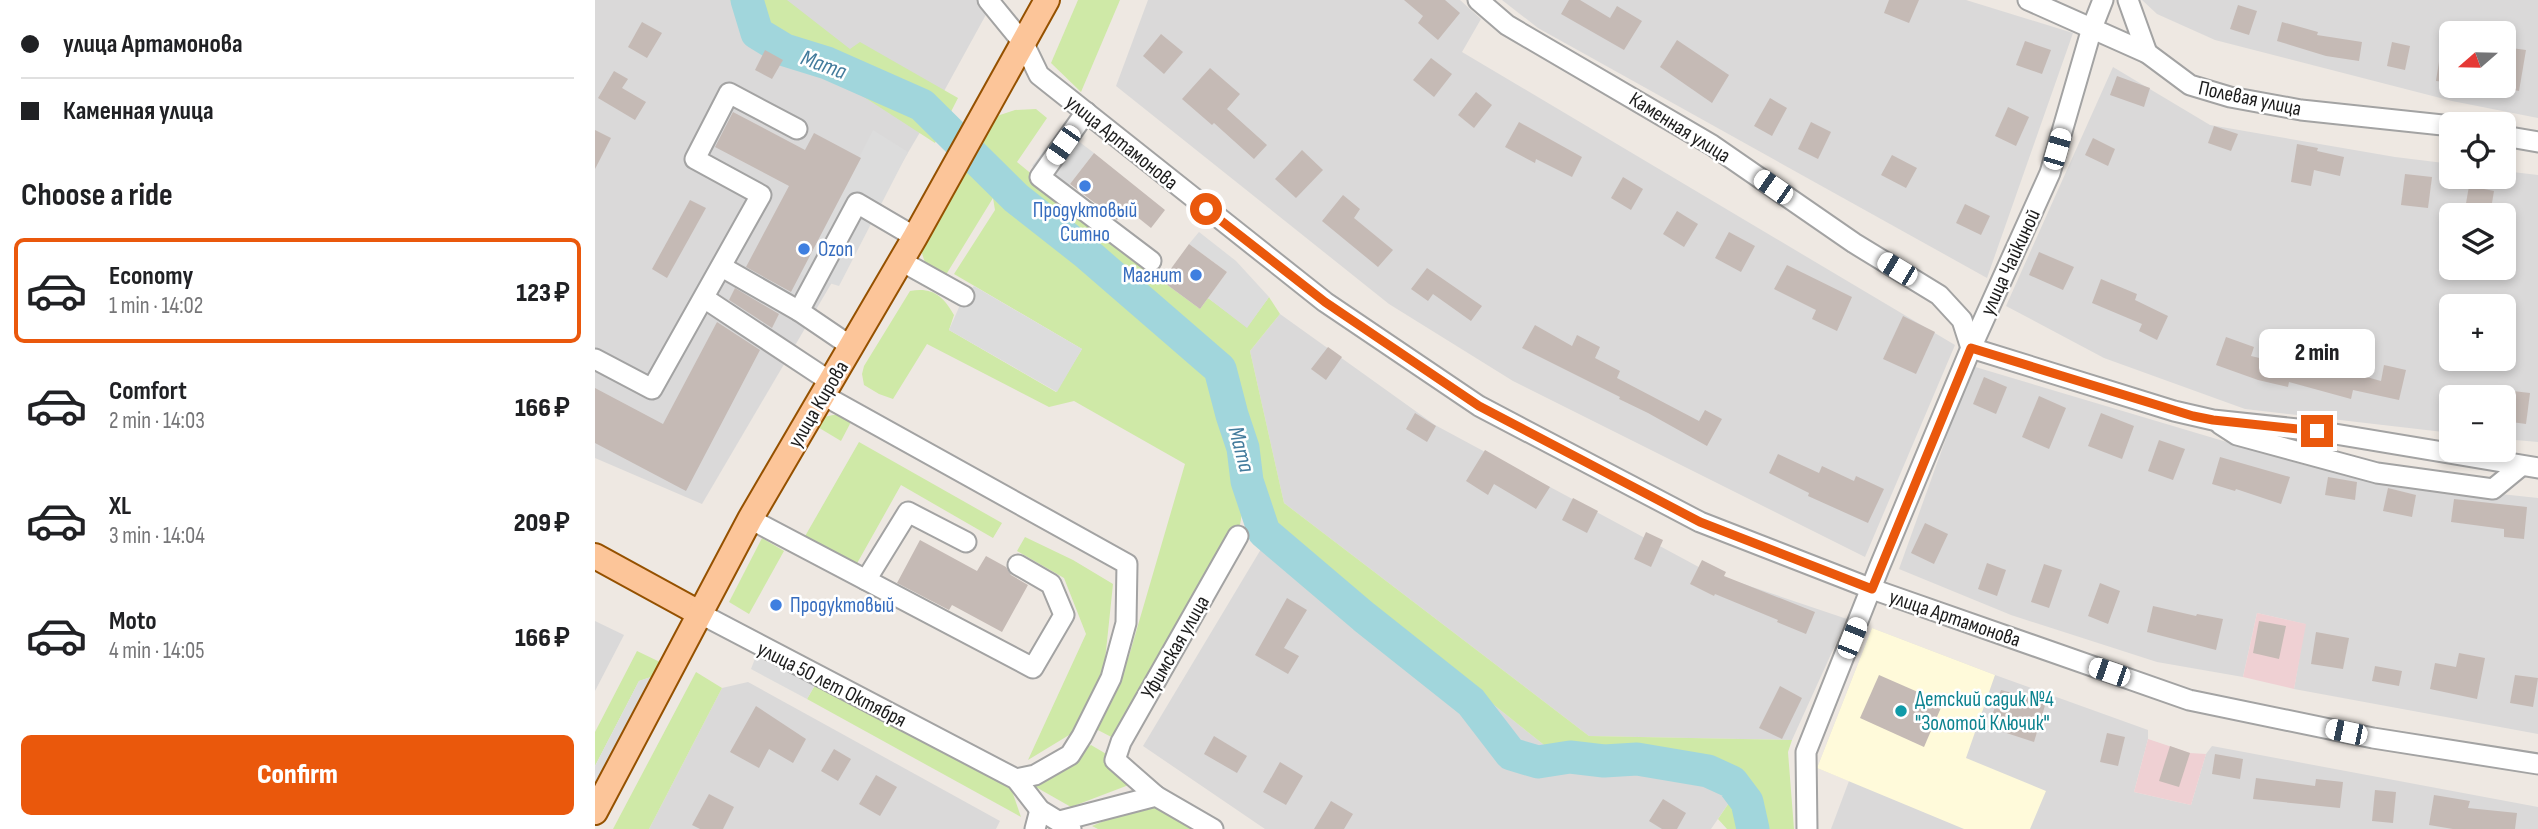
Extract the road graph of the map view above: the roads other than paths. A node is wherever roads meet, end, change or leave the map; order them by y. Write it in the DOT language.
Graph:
graph roads {
  1 [pos="988,0"];
  2 [pos="1047,0"];
  3 [pos="1478,0"];
  4 [pos="2028,0"];
  5 [pos="2103,0"];
  6 [pos="2128,0"];
  7 [pos="2092,28"];
  8 [pos="1024,44"];
  9 [pos="2147,53"];
  10 [pos="1086,112"];
  11 [pos="2439,125"];
  12 [pos="797,130"];
  13 [pos="2516,138"];
  14 [pos="2538,142"];
  15 [pos="915,237"];
  16 [pos="901,261"];
  17 [pos="1151,261"];
  18 [pos="722,267"];
  19 [pos="964,296"];
  20 [pos="704,298"];
  21 [pos="799,311"];
  22 [pos="852,346"];
  23 [pos="1971,348"];
  24 [pos="595,359"];
  25 [pos="827,388"];
  26 [pos="2213,420"];
  27 [pos="2529,467"];
  28 [pos="750,519"];
  29 [pos="1238,536"];
  30 [pos="966,542"];
  31 [pos="595,556"];
  32 [pos="1018,565"];
  33 [pos="866,580"];
  34 [pos="1872,589"];
  35 [pos="699,613"];
  36 [pos="2538,764"];
  37 [pos="1016,779"];
  38 [pos="1156,796"];
  39 [pos="595,812"];
  40 [pos="1037,820"];
  41 [pos="1065,825"];
  42 [pos="1213,829"];
  43 [pos="1807,829"];
  1 -- 8 [label="street, улица Артамонова"];
  2 -- 8 [label="main road, улица Кирова"];
  3 -- 23 [label="street, Каменная улица"];
  4 -- 7 [label="street, Полевая улица"];
  5 -- 7 [label="street, улица Чайкиной"];
  6 -- 9 [label="street"];
  7 -- 9 [label="street, Полевая улица"];
  7 -- 23 [label="street, улица Чайкиной"];
  8 -- 10 [label="street, улица Артамонова"];
  8 -- 15 [label="main road, улица Кирова"];
  9 -- 11 [label="street, Полевая улица"];
  10 -- 17 [label="street"];
  10 -- 34 [label="street, улица Артамонова"];
  12 -- 18 [label="street"];
  13 -- 14 [label="street"];
  15 -- 16 [label="main road, улица Кирова"];
  15 -- 21 [label="street"];
  16 -- 19 [label="street"];
  16 -- 22 [label="main road, улица Кирова"];
  18 -- 20 [label="street"];
  18 -- 21 [label="street"];
  20 -- 24 [label="street"];
  20 -- 25 [label="street"];
  21 -- 22 [label="street"];
  22 -- 25 [label="main road, улица Кирова"];
  23 -- 26 [label="street"];
  23 -- 34 [label="street, улица Чайкиной"];
  25 -- 28 [label="main road, улица Кирова"];
  25 -- 37 [label="street"];
  26 -- 27 [label="street"];
  26 -- 27 [label="street"];
  28 -- 33 [label="street"];
  28 -- 35 [label="main road, улица Кирова"];
  29 -- 38 [label="street, Уфимская улица"];
  30 -- 33 [label="street"];
  31 -- 35 [label="main road, улица 50 лет Октября"];
  32 -- 33 [label="street"];
  34 -- 36 [label="street, улица Артамонова"];
  34 -- 43 [label="street, улица Чайкиной"];
  35 -- 37 [label="street, улица 50 лет Октября"];
  35 -- 39 [label="main road, улица Кирова"];
  37 -- 40 [label="street, улица 50 лет Октября"];
  38 -- 41 [label="street, улица 50 лет Октября"];
  38 -- 42 [label="street"];
  40 -- 41 [label="street, улица 50 лет Октября"];
}
